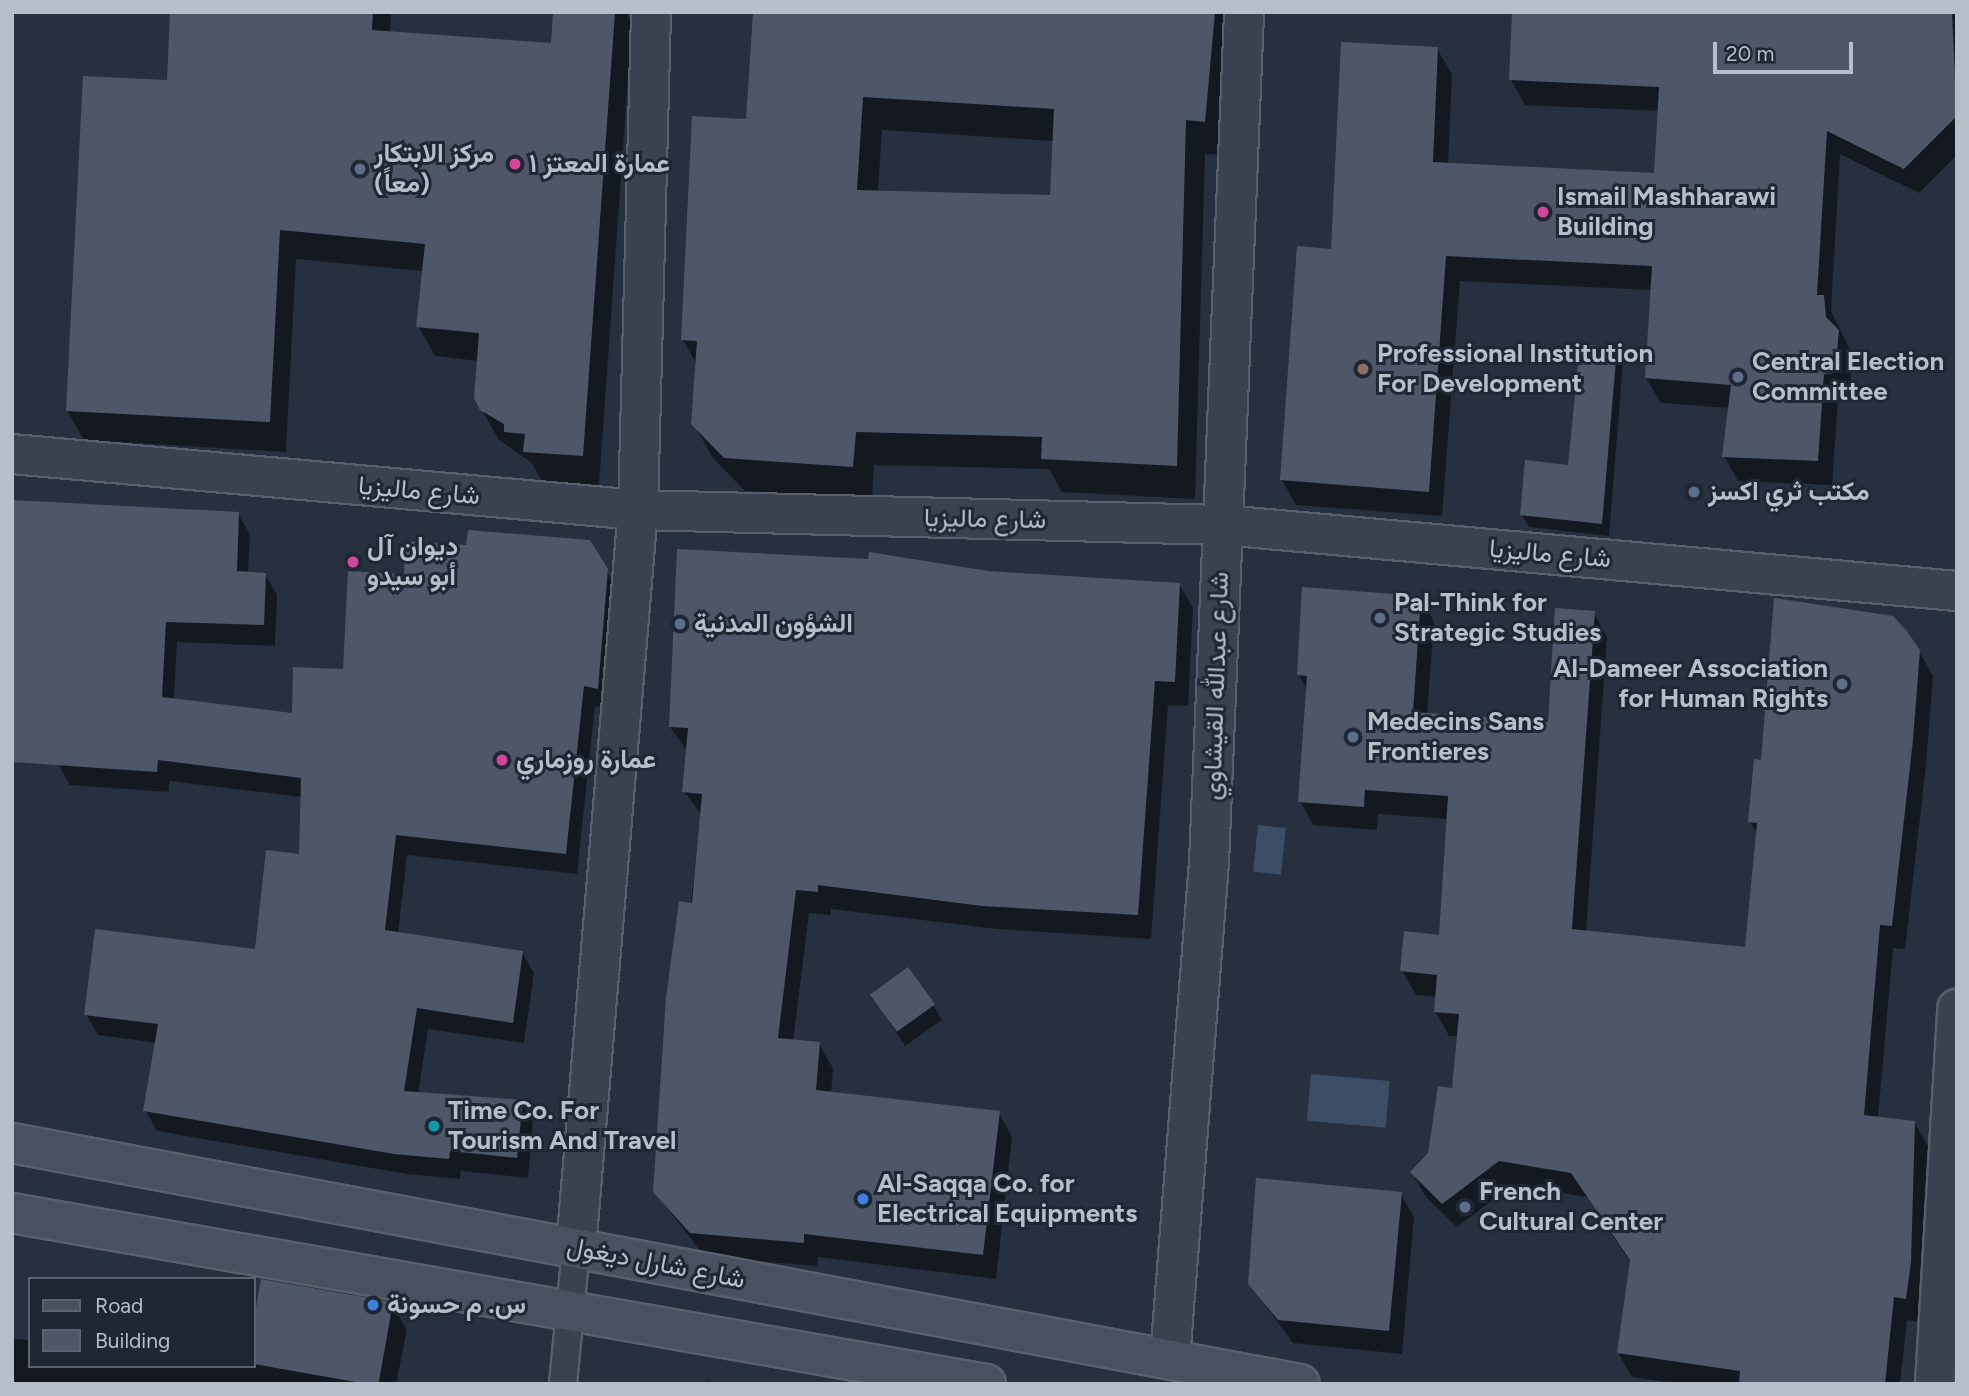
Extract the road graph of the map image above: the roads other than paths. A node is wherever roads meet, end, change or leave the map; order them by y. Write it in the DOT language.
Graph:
graph roads {
  1 [pos="651,12"];
  2 [pos="1244,12"];
  3 [pos="12,454"];
  4 [pos="638,510"];
  5 [pos="1223,525"];
  6 [pos="1957,591"];
  7 [pos="1957,1009"];
  8 [pos="12,1143"];
  9 [pos="12,1213"];
  10 [pos="576,1248"];
  11 [pos="570,1310"];
  12 [pos="1170,1359"];
  13 [pos="563,1384"];
  14 [pos="986,1384"];
  15 [pos="1300,1384"];
  16 [pos="1935,1384"];
  1 -- 4 [label="street"];
  2 -- 5 [label="street, شارع عبدالله القيشاوي"];
  3 -- 4 [label="street, شارع ماليزيا"];
  4 -- 5 [label="street, شارع ماليزيا"];
  4 -- 10 [label="street"];
  5 -- 6 [label="street, شارع ماليزيا"];
  5 -- 12 [label="street, شارع عبدالله القيشاوي"];
  7 -- 16 [label="street"];
  8 -- 10 [label="main road, شارع شارل ديغول"];
  9 -- 11 [label="main road"];
  10 -- 11 [label="lane"];
  10 -- 12 [label="main road, شارع شارل ديغول"];
  11 -- 13 [label="lane"];
  11 -- 14 [label="main road"];
  12 -- 15 [label="main road, شارع شارل ديغول"];
}
